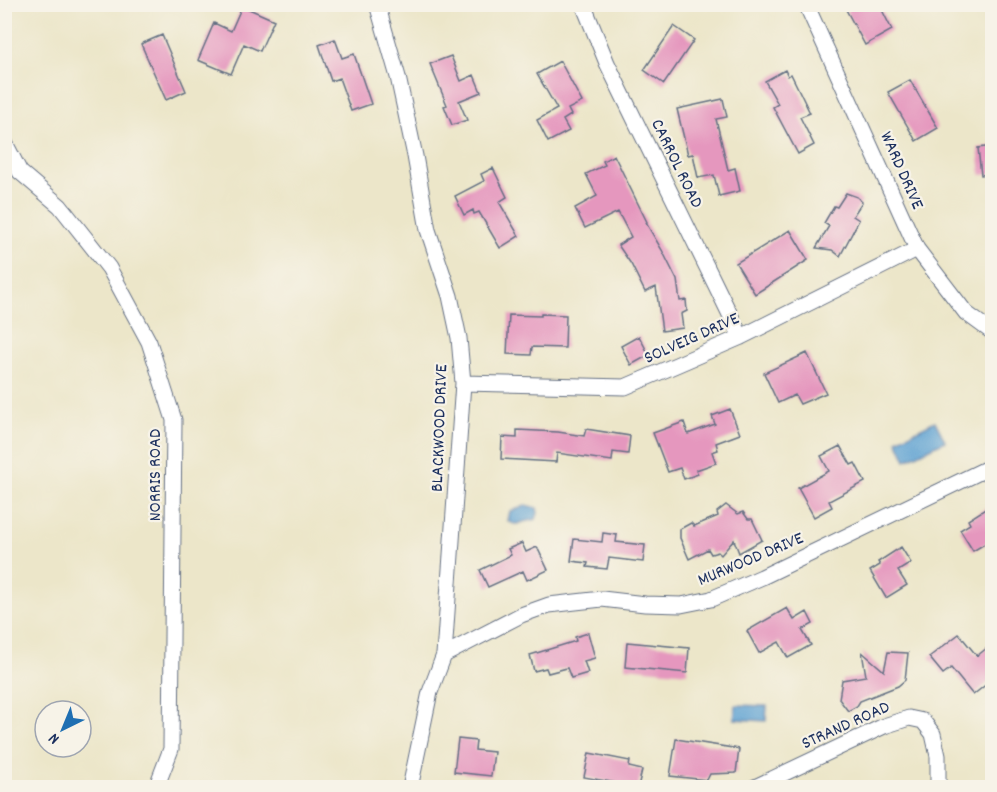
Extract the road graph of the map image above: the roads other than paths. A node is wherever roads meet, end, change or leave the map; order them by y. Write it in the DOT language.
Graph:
graph roads {
  1 [pos="377,4"];
  2 [pos="583,4"];
  3 [pos="806,4"];
  4 [pos="4,141"];
  5 [pos="917,249"];
  6 [pos="993,332"];
  7 [pos="741,337"];
  8 [pos="463,383"];
  9 [pos="993,466"];
  10 [pos="444,654"];
  11 [pos="156,788"];
  12 [pos="410,788"];
  13 [pos="753,788"];
  14 [pos="938,788"];
  1 -- 8 [label="street, BLACKWOOD DRIVE"];
  2 -- 7 [label="street, CARROL ROAD"];
  3 -- 5 [label="street, WARD DRIVE"];
  4 -- 11 [label="street, NORRIS ROAD"];
  5 -- 6 [label="street, WARD DRIVE"];
  5 -- 7 [label="street, SOLVEIG DRIVE"];
  7 -- 8 [label="street, SOLVEIG DRIVE"];
  8 -- 10 [label="street, BLACKWOOD DRIVE"];
  9 -- 10 [label="street, MURWOOD DRIVE"];
  10 -- 12 [label="street, BLACKWOOD DRIVE"];
  13 -- 14 [label="street, STRAND ROAD"];
}
